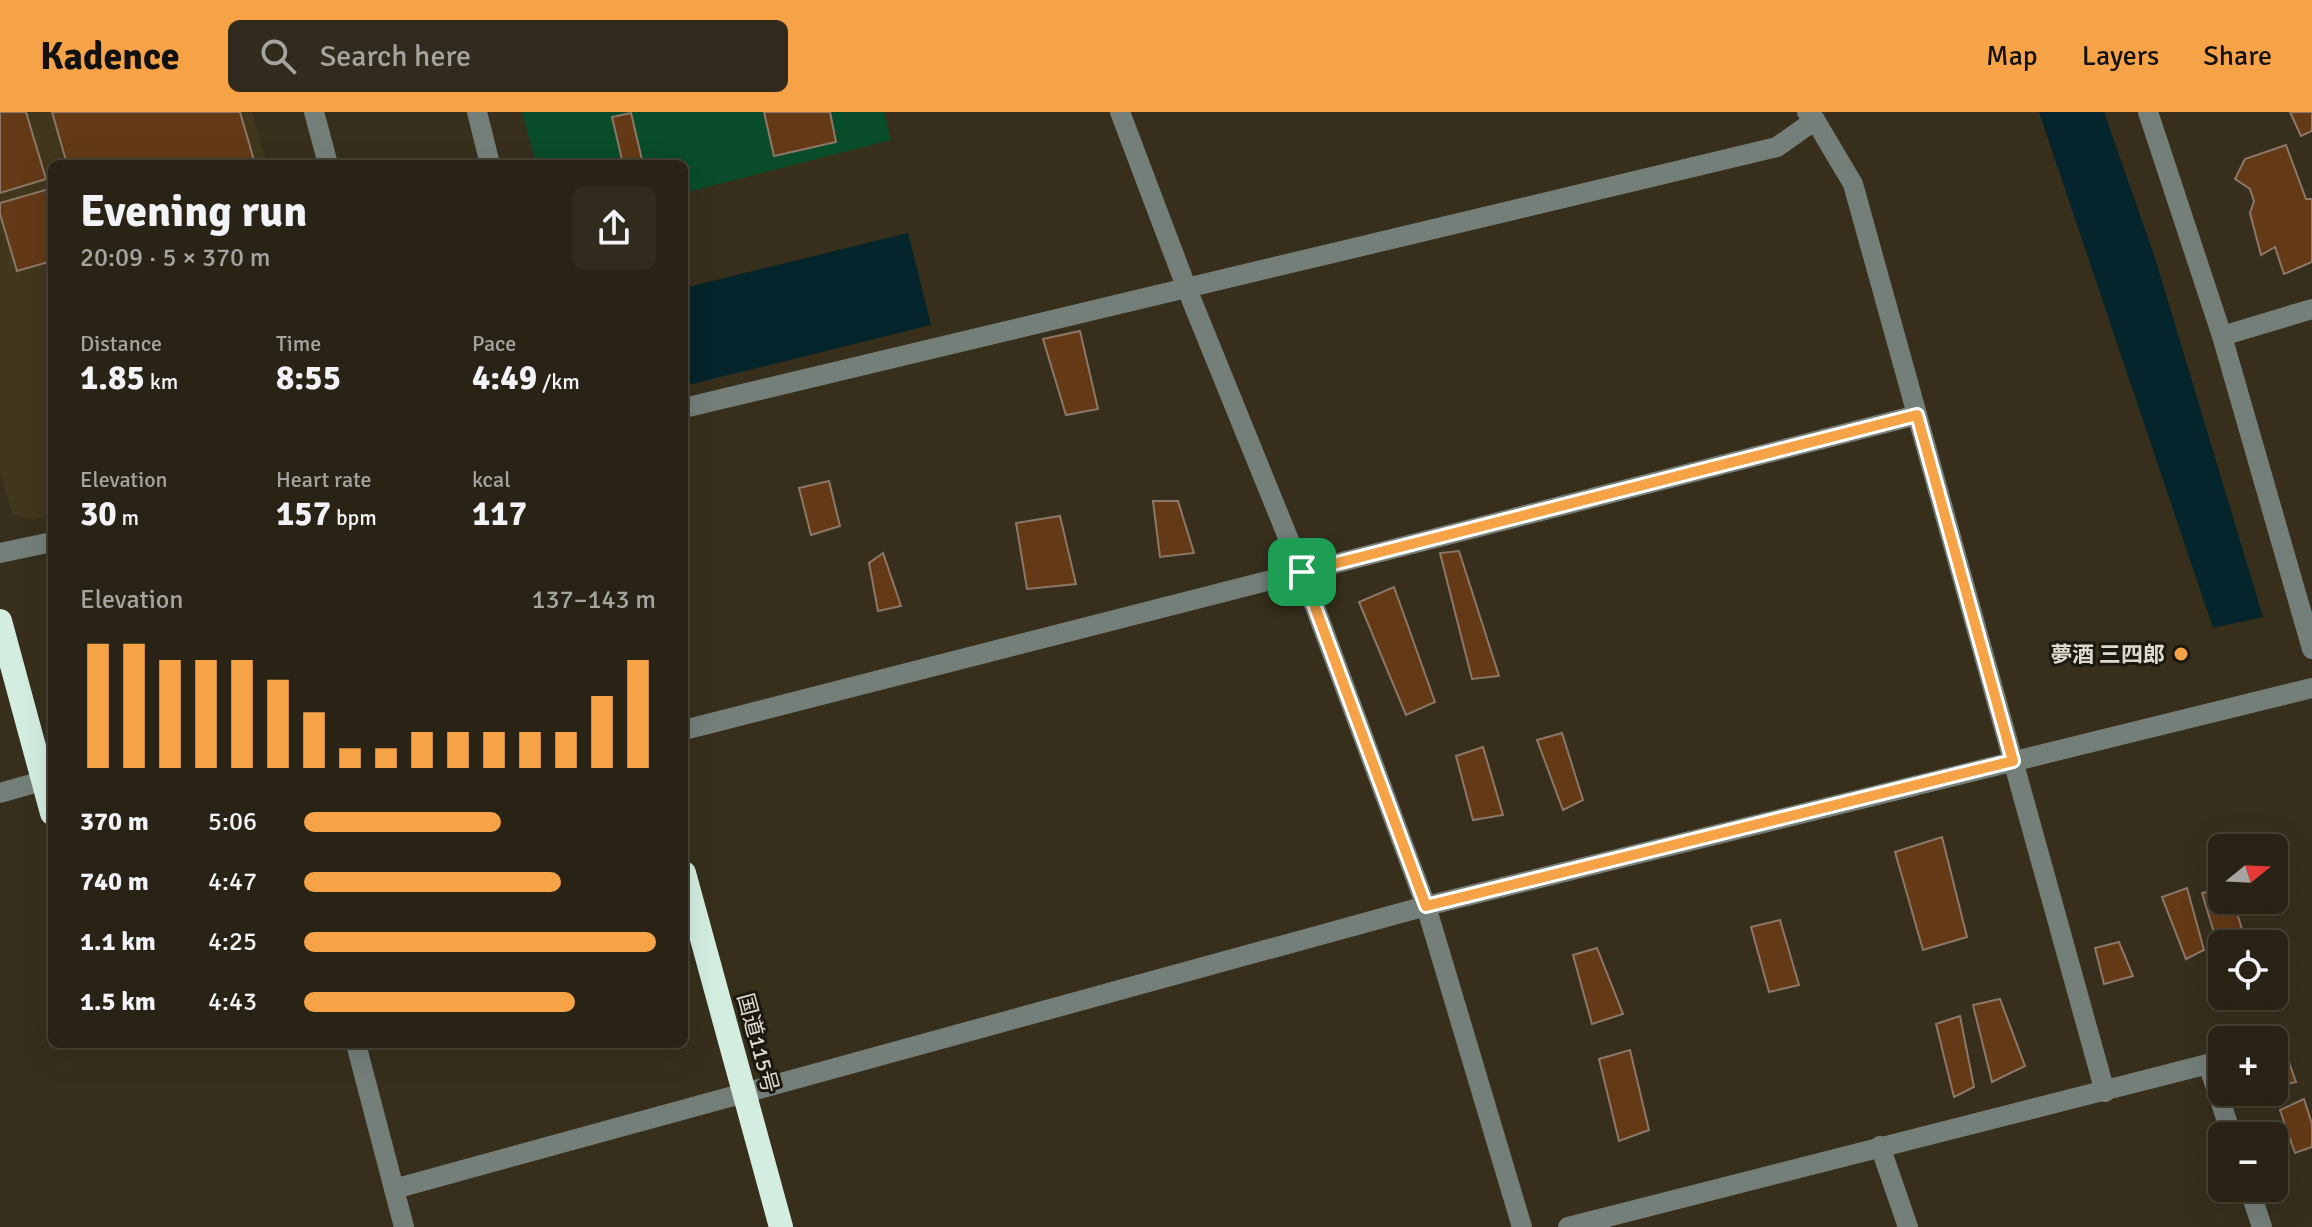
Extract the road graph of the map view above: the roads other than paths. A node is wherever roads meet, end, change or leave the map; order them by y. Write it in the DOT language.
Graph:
graph roads {
  1 [pos="314,112"];
  2 [pos="477,112"];
  3 [pos="1120,112"];
  4 [pos="2148,112"];
  5 [pos="1811,116"];
  6 [pos="327,160"];
  7 [pos="489,160"];
  8 [pos="1187,289"];
  9 [pos="2312,309"];
  10 [pos="2222,336"];
  11 [pos="688,407"];
  12 [pos="1917,415"];
  13 [pos="48,543"];
  14 [pos="0,553"];
  15 [pos="1302,572"];
  16 [pos="0,621"];
  17 [pos="2312,649"];
  18 [pos="2312,688"];
  19 [pos="688,729"];
  20 [pos="2013,761"];
  21 [pos="42,781"];
  22 [pos="0,793"];
  23 [pos="48,800"];
  24 [pos="688,887"];
  25 [pos="1426,906"];
  26 [pos="357,1048"];
  27 [pos="745,1092"];
  28 [pos="2105,1092"];
  29 [pos="2227,1122"];
  30 [pos="1880,1146"];
  31 [pos="394,1189"];
  32 [pos="2254,1202"];
  33 [pos="404,1227"];
  34 [pos="781,1227"];
  35 [pos="1522,1227"];
  36 [pos="1568,1227"];
  37 [pos="1908,1227"];
  38 [pos="2262,1227"];
  1 -- 6 [label="street"];
  2 -- 7 [label="street"];
  3 -- 8 [label="street"];
  4 -- 10 [label="street"];
  5 -- 8 [label="street"];
  5 -- 12 [label="street"];
  8 -- 11 [label="street"];
  8 -- 15 [label="street"];
  9 -- 10 [label="street"];
  10 -- 17 [label="street"];
  12 -- 15 [label="street"];
  12 -- 20 [label="street"];
  13 -- 14 [label="street"];
  15 -- 19 [label="street"];
  15 -- 25 [label="street"];
  16 -- 21 [label="highway"];
  18 -- 20 [label="street"];
  20 -- 25 [label="street"];
  20 -- 28 [label="street"];
  21 -- 22 [label="street"];
  21 -- 23 [label="highway"];
  24 -- 27 [label="highway, 国道115号"];
  25 -- 27 [label="street"];
  25 -- 35 [label="street"];
  26 -- 31 [label="street"];
  27 -- 31 [label="street"];
  27 -- 34 [label="highway, 国道115号"];
  28 -- 29 [label="street"];
  28 -- 30 [label="street"];
  30 -- 36 [label="street"];
  30 -- 37 [label="street"];
  31 -- 33 [label="street"];
  32 -- 38 [label="street"];
}
